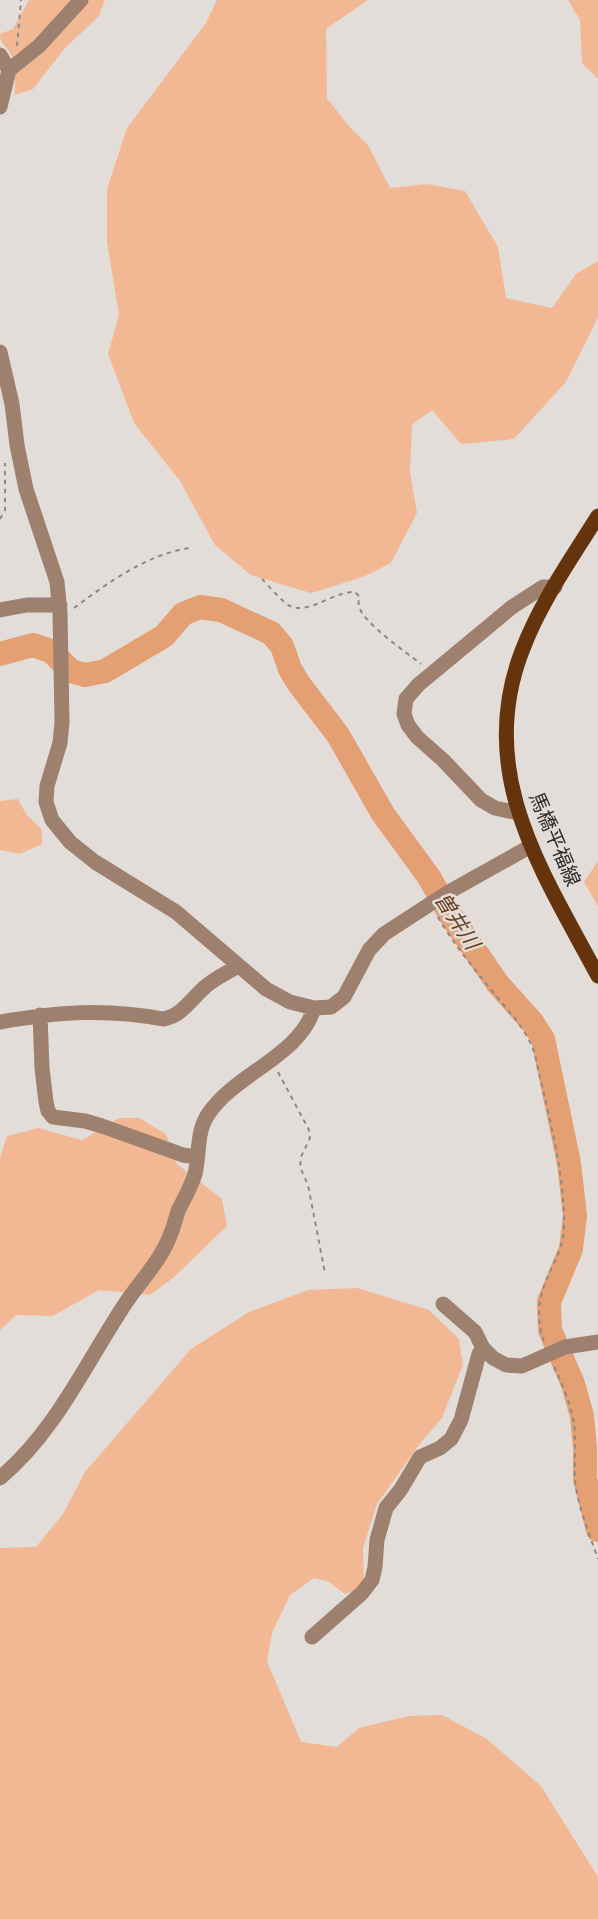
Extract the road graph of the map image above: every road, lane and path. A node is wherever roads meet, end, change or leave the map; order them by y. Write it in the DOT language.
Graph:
graph roads {
  1 [pos="21,0"];
  2 [pos="81,0"];
  3 [pos="0,55"];
  4 [pos="13,67"];
  5 [pos="0,107"];
  6 [pos="0,352"];
  7 [pos="17,445"];
  8 [pos="598,516"];
  9 [pos="0,519"];
  10 [pos="189,548"];
  11 [pos="262,579"];
  12 [pos="555,587"];
  13 [pos="60,609"];
  14 [pos="0,610"];
  15 [pos="433,674"];
  16 [pos="518,813"];
  17 [pos="531,846"];
  18 [pos="432,903"];
  19 [pos="238,966"];
  20 [pos="598,976"];
  21 [pos="314,1008"];
  22 [pos="40,1015"];
  23 [pos="0,1022"];
  24 [pos="271,1059"];
  25 [pos="196,1157"];
  26 [pos="325,1273"];
  27 [pos="443,1304"];
  28 [pos="598,1342"];
  29 [pos="483,1348"];
  30 [pos="555,1351"];
  31 [pos="0,1478"];
  32 [pos="598,1559"];
  33 [pos="312,1637"];
  1 -- 4 [label="path"];
  2 -- 4 [label="street"];
  3 -- 4 [label="street"];
  4 -- 5 [label="street"];
  6 -- 7 [label="street"];
  7 -- 9 [label="path"];
  7 -- 13 [label="street"];
  8 -- 12 [label="main road, 馬橋平福線"];
  10 -- 13 [label="path"];
  11 -- 15 [label="path"];
  12 -- 15 [label="street"];
  12 -- 16 [label="main road, 馬橋平福線"];
  13 -- 14 [label="street"];
  13 -- 19 [label="street"];
  15 -- 16 [label="street"];
  16 -- 17 [label="main road, 馬橋平福線"];
  17 -- 18 [label="street"];
  17 -- 20 [label="main road, 馬橋平福線"];
  18 -- 21 [label="street"];
  18 -- 30 [label="path"];
  19 -- 21 [label="street"];
  19 -- 22 [label="street"];
  21 -- 24 [label="street"];
  22 -- 23 [label="street"];
  22 -- 25 [label="street"];
  24 -- 25 [label="street"];
  24 -- 26 [label="path"];
  25 -- 31 [label="street"];
  27 -- 29 [label="street"];
  28 -- 30 [label="street"];
  29 -- 30 [label="street"];
  29 -- 33 [label="street"];
  30 -- 32 [label="path"];
}
